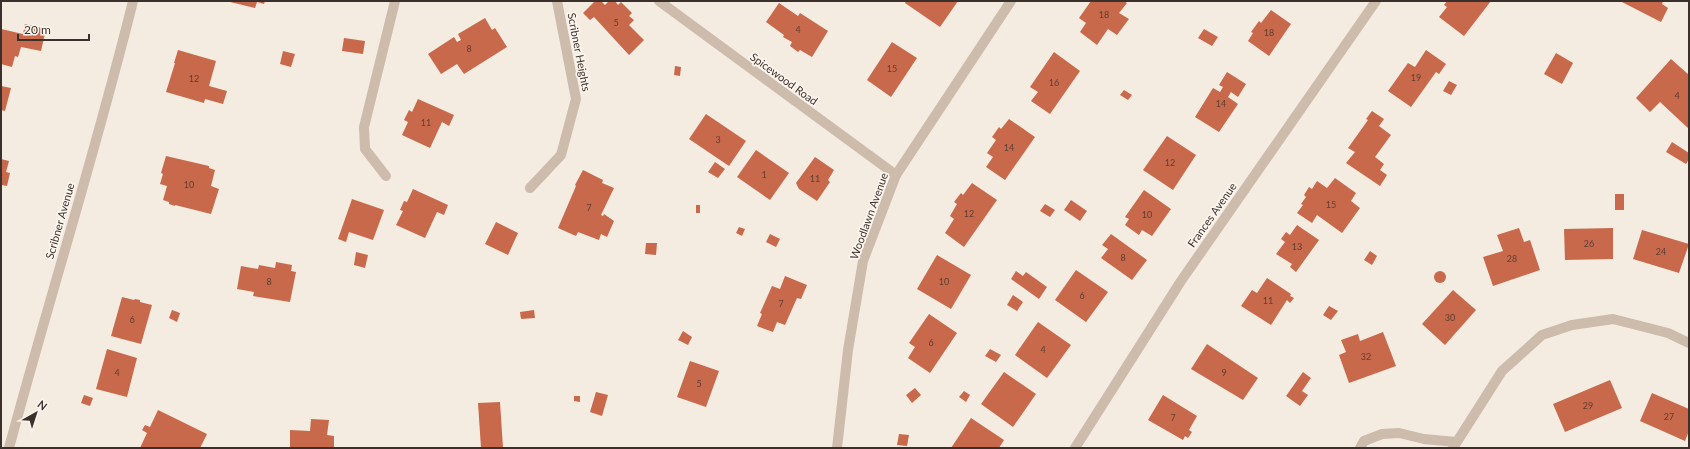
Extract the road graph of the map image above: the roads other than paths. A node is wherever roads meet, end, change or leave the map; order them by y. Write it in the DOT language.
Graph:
graph roads {
  1 [pos="133,1"];
  2 [pos="395,1"];
  3 [pos="557,1"];
  4 [pos="659,1"];
  5 [pos="1011,1"];
  6 [pos="1376,1"];
  7 [pos="386,176"];
  8 [pos="896,176"];
  9 [pos="530,188"];
  10 [pos="1689,343"];
  11 [pos="1455,445"];
  12 [pos="9,448"];
  13 [pos="837,448"];
  14 [pos="1075,448"];
  15 [pos="1360,448"];
  1 -- 12 [label="street, Scribner Avenue"];
  2 -- 7 [label="street"];
  3 -- 9 [label="street, Scribner Heights"];
  4 -- 8 [label="street, Spicewood Road"];
  5 -- 8 [label="street, Woodlawn Avenue"];
  6 -- 14 [label="street, Frances Avenue"];
  8 -- 13 [label="street, Woodlawn Avenue"];
  10 -- 11 [label="street"];
  11 -- 15 [label="street"];
}
